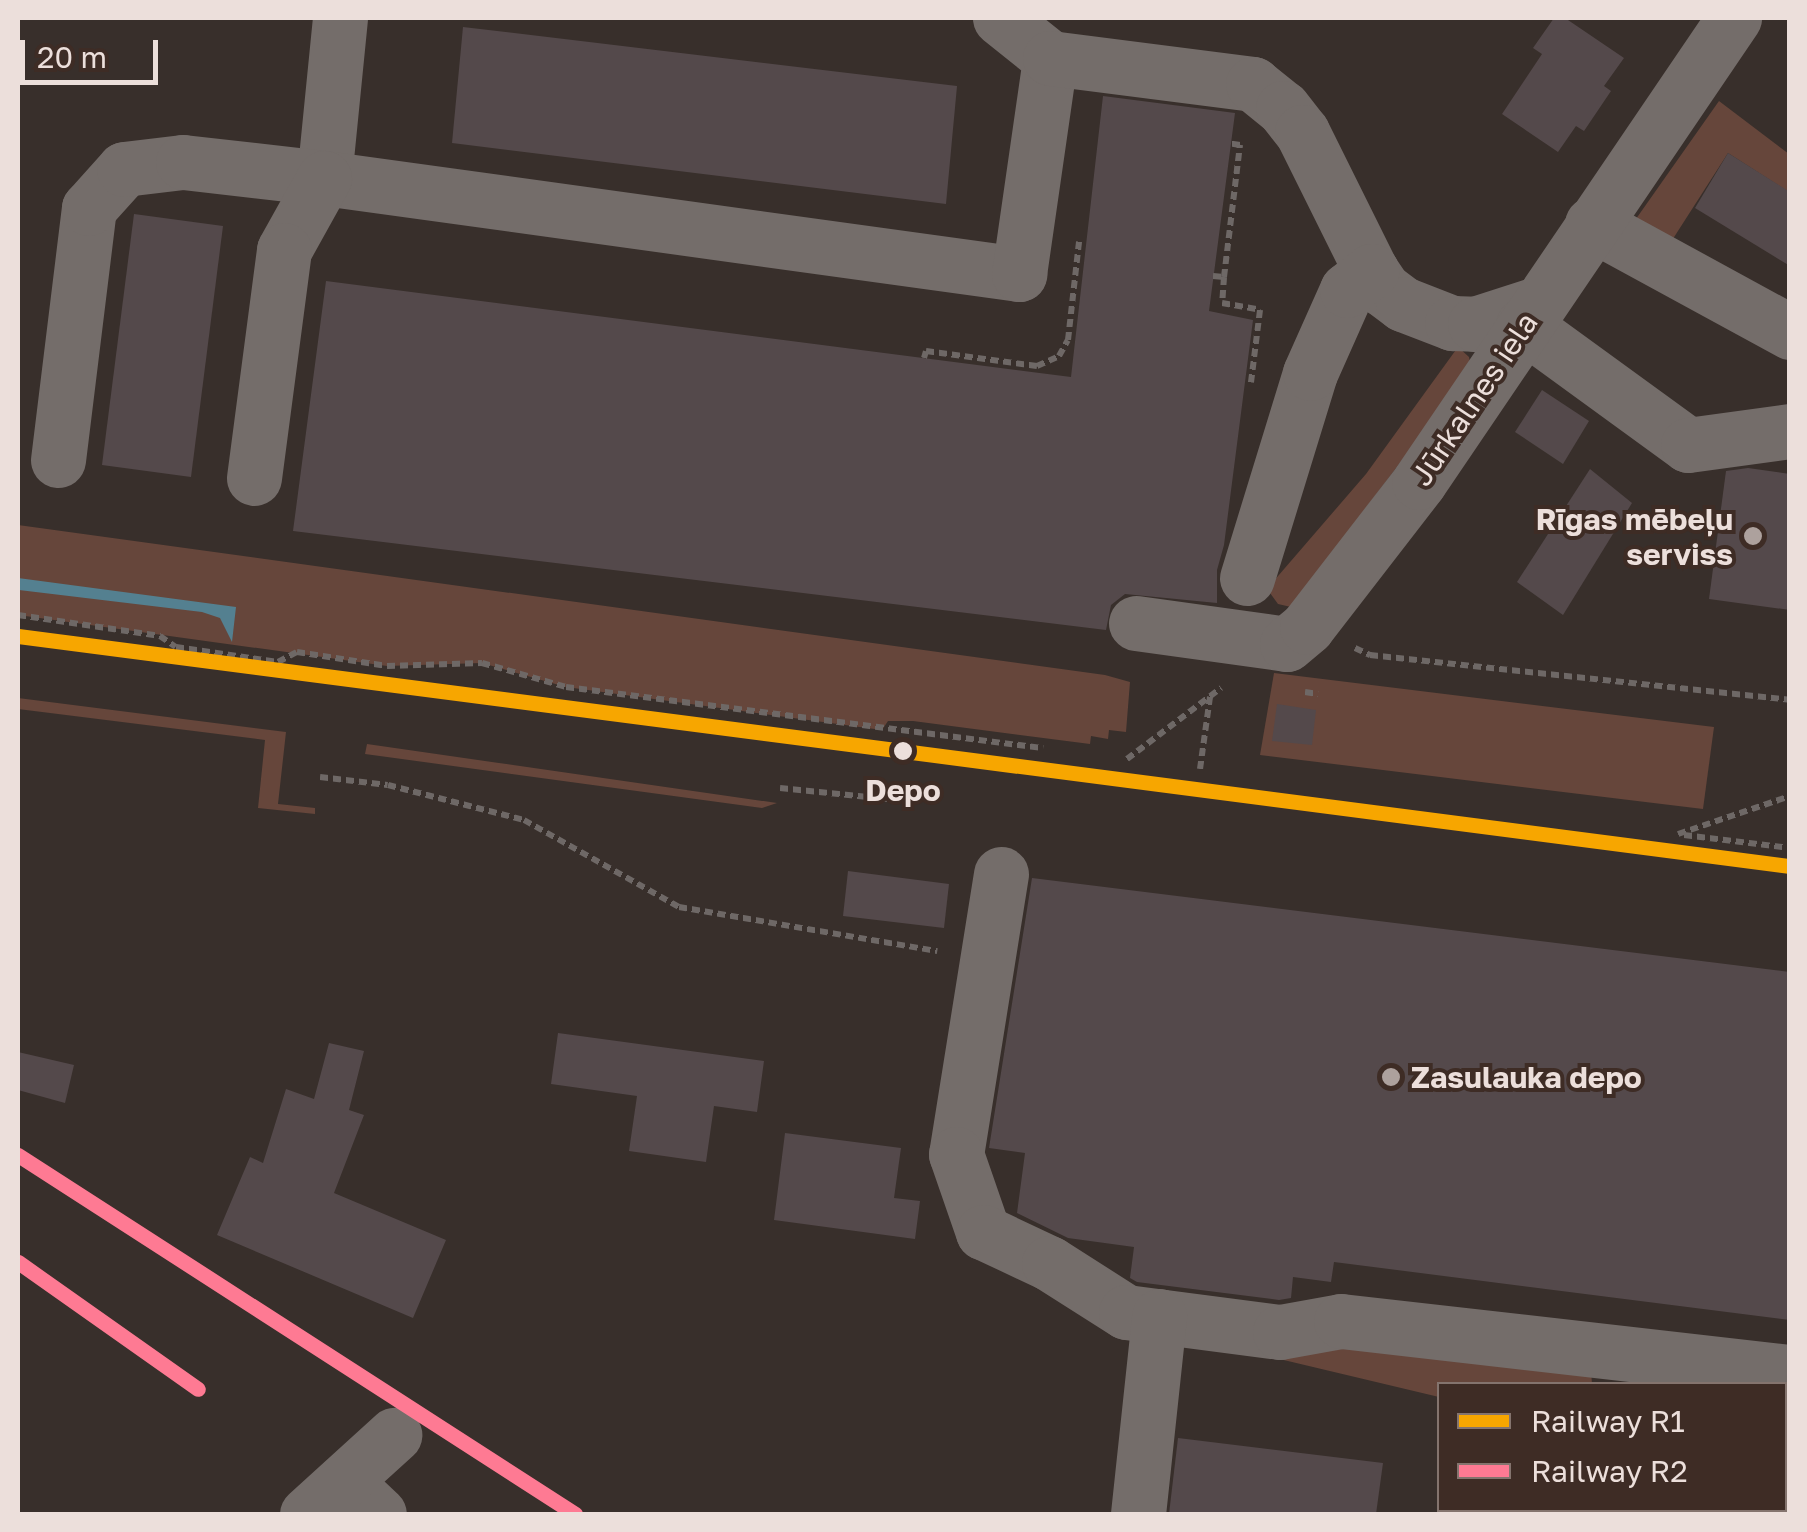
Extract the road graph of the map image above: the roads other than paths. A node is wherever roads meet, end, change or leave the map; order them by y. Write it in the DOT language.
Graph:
graph roads {
  1 [pos="340,18"];
  2 [pos="1000,18"];
  3 [pos="1734,18"];
  4 [pos="1050,58"];
  5 [pos="324,178"];
  6 [pos="1592,224"];
  7 [pos="1371,270"];
  8 [pos="1530,314"];
  9 [pos="1790,332"];
  10 [pos="1790,431"];
  11 [pos="58,460"];
  12 [pos="254,478"];
  13 [pos="1247,578"];
  14 [pos="1136,623"];
  15 [pos="1001,874"];
  16 [pos="1159,1316"];
  17 [pos="1790,1372"];
  18 [pos="394,1435"];
  19 [pos="343,1503"];
  20 [pos="1138,1514"];
  1 -- 5 [label="street"];
  2 -- 4 [label="street"];
  3 -- 6 [label="street, Jūrkalnes iela"];
  4 -- 5 [label="street"];
  4 -- 7 [label="street"];
  5 -- 11 [label="street"];
  5 -- 12 [label="street"];
  6 -- 8 [label="street, Jūrkalnes iela"];
  6 -- 9 [label="street"];
  7 -- 8 [label="street"];
  7 -- 13 [label="street"];
  8 -- 10 [label="street"];
  8 -- 14 [label="street, Jūrkalnes iela"];
  15 -- 16 [label="street"];
  16 -- 17 [label="street"];
  16 -- 20 [label="street"];
  18 -- 19 [label="street"];
}
